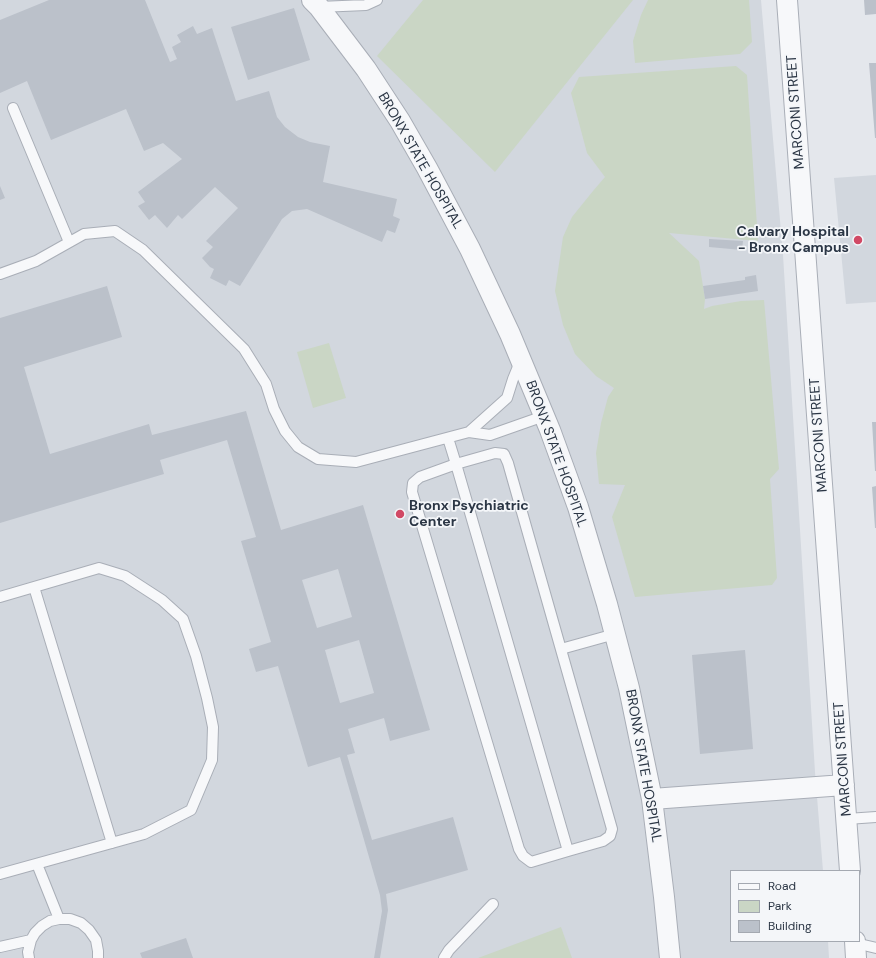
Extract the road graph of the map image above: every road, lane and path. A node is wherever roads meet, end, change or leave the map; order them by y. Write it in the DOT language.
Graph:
graph roads {
  1 [pos="377,0"];
  2 [pos="787,0"];
  3 [pos="315,3"];
  4 [pos="13,108"];
  5 [pos="69,242"];
  6 [pos="0,274"];
  7 [pos="521,360"];
  8 [pos="544,416"];
  9 [pos="469,432"];
  10 [pos="448,438"];
  11 [pos="456,464"];
  12 [pos="34,587"];
  13 [pos="0,597"];
  14 [pos="615,634"];
  15 [pos="561,649"];
  16 [pos="844,785"];
  17 [pos="652,799"];
  18 [pos="876,817"];
  19 [pos="847,819"];
  20 [pos="112,843"];
  21 [pos="568,851"];
  22 [pos="37,864"];
  23 [pos="850,870"];
  24 [pos="0,874"];
  25 [pos="493,904"];
  26 [pos="59,919"];
  27 [pos="31,940"];
  28 [pos="0,947"];
  29 [pos="856,947"];
  30 [pos="876,948"];
  31 [pos="29,958"];
  32 [pos="98,958"];
  33 [pos="444,958"];
  34 [pos="670,958"];
  1 -- 3 [label="lane"];
  2 -- 16 [label="street, MARCONI STREET"];
  3 -- 7 [label="street, BRONX STATE HOSPITAL"];
  4 -- 5 [label="lane"];
  5 -- 6 [label="lane"];
  5 -- 10 [label="lane"];
  7 -- 8 [label="street, BRONX STATE HOSPITAL"];
  7 -- 9 [label="lane"];
  8 -- 9 [label="lane"];
  8 -- 14 [label="street, BRONX STATE HOSPITAL"];
  9 -- 10 [label="lane"];
  10 -- 11 [label="lane"];
  11 -- 15 [label="lane"];
  11 -- 21 [label="lane"];
  11 -- 21 [label="lane"];
  12 -- 13 [label="lane"];
  12 -- 20 [label="lane"];
  12 -- 20 [label="lane"];
  14 -- 15 [label="lane"];
  14 -- 17 [label="street, BRONX STATE HOSPITAL"];
  15 -- 21 [label="lane"];
  16 -- 17 [label="street"];
  16 -- 19 [label="street, MARCONI STREET"];
  17 -- 34 [label="street, BRONX STATE HOSPITAL"];
  18 -- 19 [label="lane"];
  19 -- 23 [label="street, MARCONI STREET"];
  20 -- 22 [label="lane"];
  22 -- 24 [label="lane"];
  22 -- 26 [label="lane"];
  25 -- 33 [label="lane"];
  26 -- 27 [label="lane"];
  26 -- 32 [label="lane"];
  27 -- 28 [label="lane"];
  27 -- 31 [label="lane"];
  29 -- 30 [label="lane"];
}
